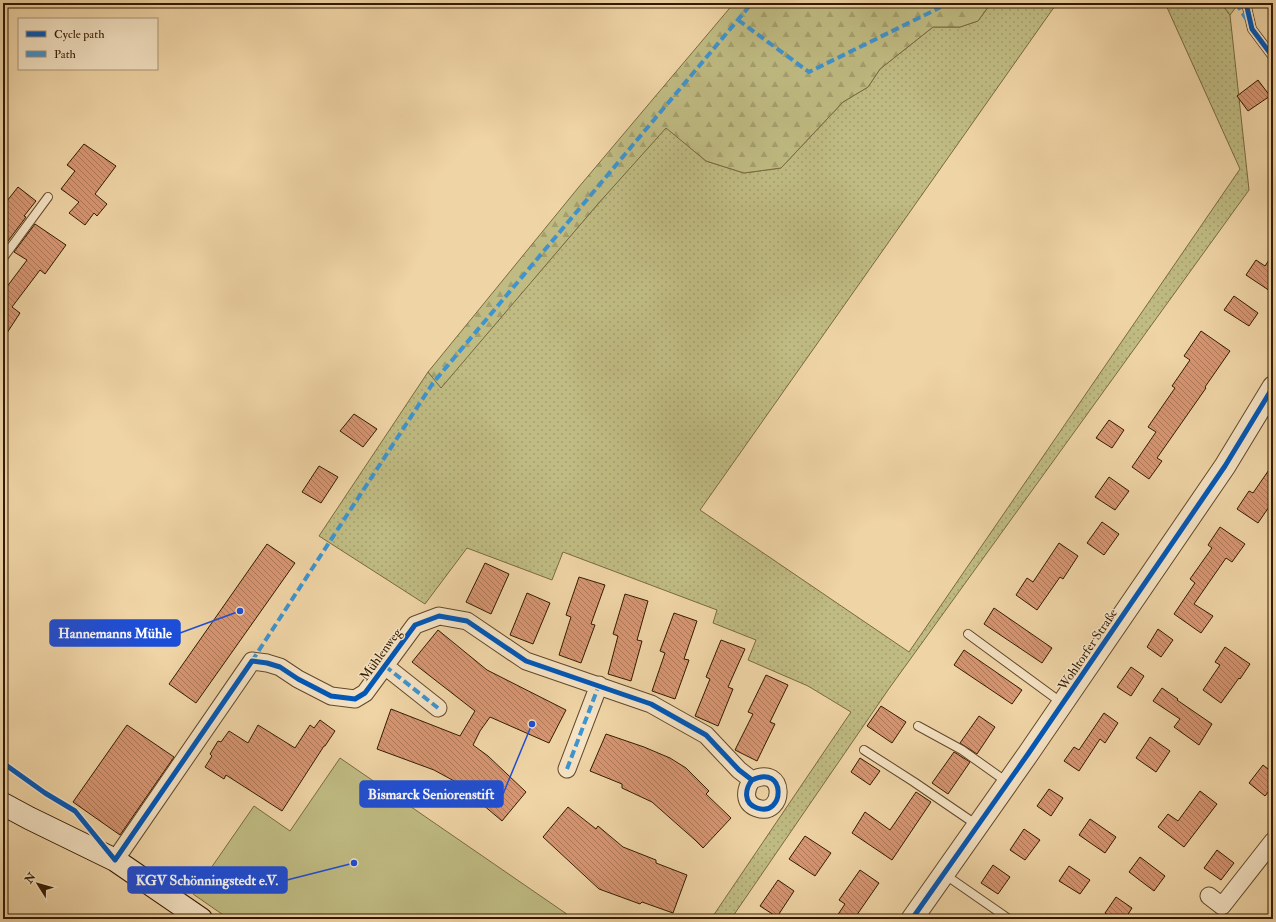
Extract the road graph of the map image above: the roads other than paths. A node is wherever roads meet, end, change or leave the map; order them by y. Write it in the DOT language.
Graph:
graph roads {
  1 [pos="1246,3"];
  2 [pos="1273,57"];
  3 [pos="48,197"];
  4 [pos="3,258"];
  5 [pos="1273,387"];
  6 [pos="968,634"];
  7 [pos="385,666"];
  8 [pos="599,685"];
  9 [pos="1063,703"];
  10 [pos="438,708"];
  11 [pos="918,726"];
  12 [pos="864,750"];
  13 [pos="567,768"];
  14 [pos="752,780"];
  15 [pos="1008,782"];
  16 [pos="3,804"];
  17 [pos="977,826"];
  18 [pos="1273,842"];
  19 [pos="115,860"];
  20 [pos="944,874"];
  21 [pos="1209,896"];
  22 [pos="918,917"];
  23 [pos="201,919"];
  24 [pos="1009,919"];
  1 -- 2 [label="lane"];
  3 -- 4 [label="lane"];
  5 -- 9 [label="street, Wohltorfer Straße"];
  6 -- 9 [label="lane"];
  7 -- 8 [label="street, Mühlenweg"];
  7 -- 10 [label="street, Mühlenweg"];
  7 -- 19 [label="street, Mühlenweg"];
  8 -- 13 [label="street"];
  8 -- 14 [label="street, Mühlenweg"];
  9 -- 15 [label="street, Wohltorfer Straße"];
  11 -- 15 [label="lane"];
  12 -- 17 [label="lane"];
  15 -- 17 [label="street, Wohltorfer Straße"];
  16 -- 19 [label="main road"];
  17 -- 20 [label="street, Wohltorfer Straße"];
  18 -- 21 [label="street"];
  19 -- 23 [label="main road"];
  20 -- 22 [label="street, Wohltorfer Straße"];
  20 -- 24 [label="lane"];
}
